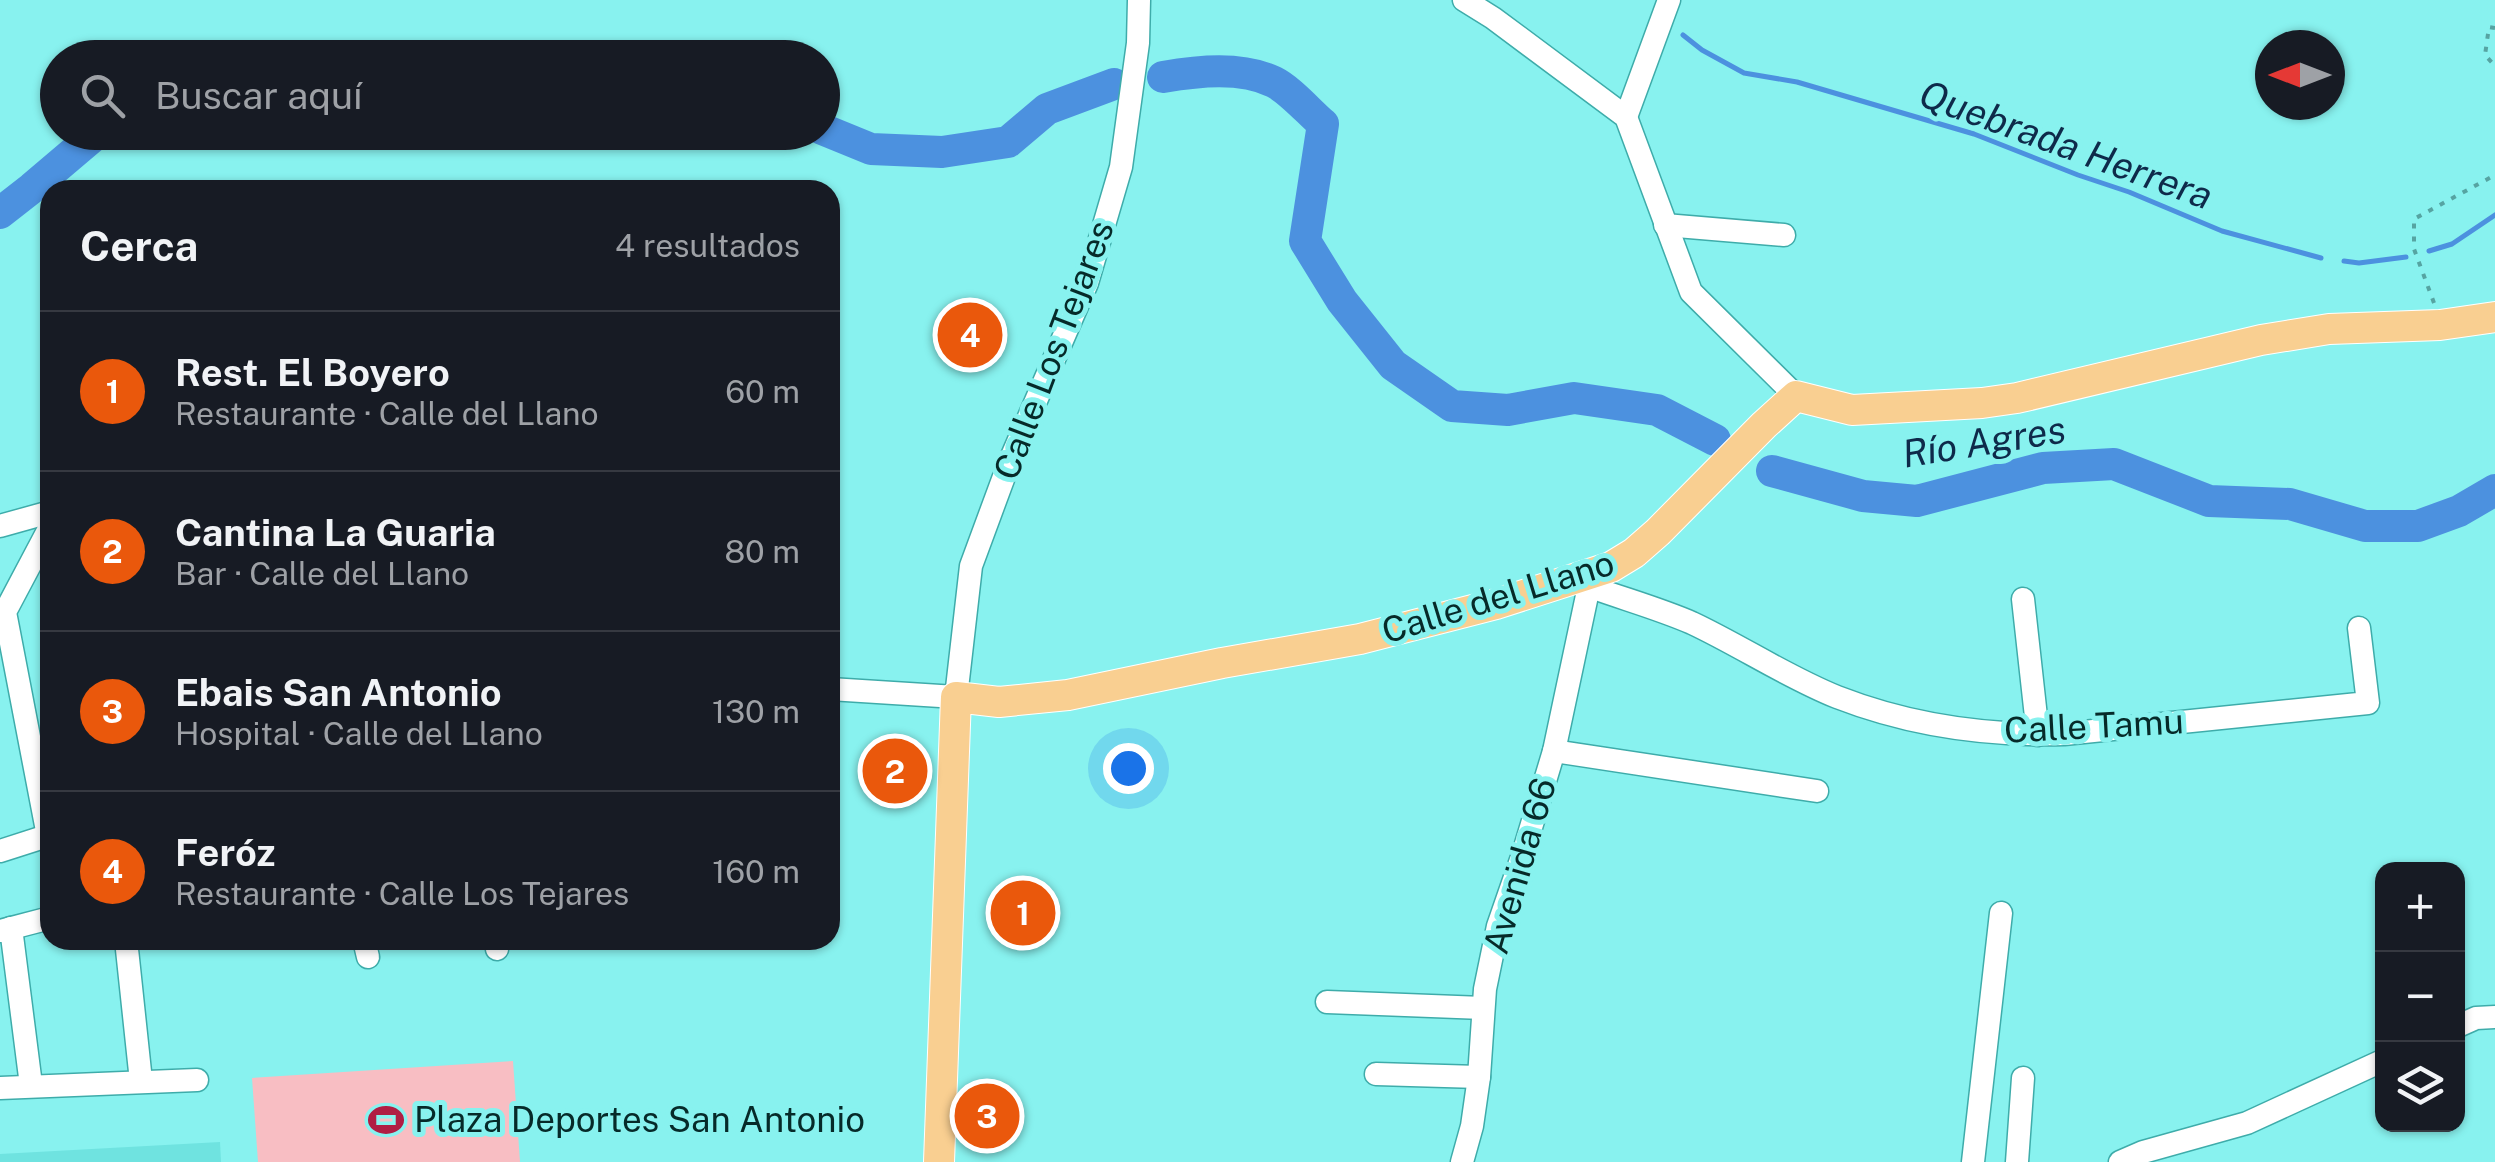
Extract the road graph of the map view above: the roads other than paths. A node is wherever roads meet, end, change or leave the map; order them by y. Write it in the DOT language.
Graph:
graph roads {
  1 [pos="1139,0"];
  2 [pos="1464,0"];
  3 [pos="1669,0"];
  4 [pos="1626,116"];
  5 [pos="1664,225"];
  6 [pos="1784,234"];
  7 [pos="2495,318"];
  8 [pos="1796,396"];
  9 [pos="40,515"];
  10 [pos="0,526"];
  11 [pos="40,546"];
  12 [pos="1591,580"];
  13 [pos="2023,599"];
  14 [pos="2359,628"];
  15 [pos="840,690"];
  16 [pos="956,697"];
  17 [pos="2038,735"];
  18 [pos="1554,751"];
  19 [pos="40,788"];
  20 [pos="1817,791"];
  21 [pos="40,838"];
  22 [pos="0,851"];
  23 [pos="2001,914"];
  24 [pos="40,921"];
  25 [pos="6,930"];
  26 [pos="127,950"];
  27 [pos="1326,1002"];
  28 [pos="1484,1008"];
  29 [pos="2495,1018"];
  30 [pos="2465,1023"];
  31 [pos="2375,1064"];
  32 [pos="1376,1074"];
  33 [pos="1479,1077"];
  34 [pos="2023,1078"];
  35 [pos="196,1080"];
  36 [pos="141,1081"];
  37 [pos="31,1085"];
  38 [pos="0,1088"];
  39 [pos="939,1162"];
  40 [pos="1462,1162"];
  41 [pos="1972,1162"];
  42 [pos="2016,1162"];
  43 [pos="2120,1162"];
  1 -- 16 [label="street, Calle Los Tejares"];
  2 -- 4 [label="street"];
  3 -- 4 [label="street"];
  4 -- 5 [label="street"];
  5 -- 6 [label="street"];
  5 -- 8 [label="street"];
  7 -- 8 [label="main road"];
  8 -- 12 [label="main road, Calle del Llano"];
  9 -- 10 [label="street"];
  11 -- 19 [label="street"];
  12 -- 16 [label="main road, Calle del Llano"];
  12 -- 17 [label="street, Calle Tamu"];
  12 -- 18 [label="street, Avenida 66"];
  13 -- 17 [label="street"];
  14 -- 17 [label="street, Calle Tamu"];
  15 -- 16 [label="street"];
  16 -- 39 [label="main road"];
  18 -- 20 [label="street"];
  18 -- 28 [label="street, Avenida 66"];
  21 -- 22 [label="street"];
  23 -- 41 [label="street"];
  24 -- 25 [label="street"];
  25 -- 37 [label="street"];
  26 -- 36 [label="street"];
  27 -- 28 [label="street"];
  28 -- 33 [label="street, Avenida 66"];
  29 -- 30 [label="street"];
  31 -- 43 [label="street"];
  32 -- 33 [label="street"];
  33 -- 40 [label="street, Avenida 66"];
  34 -- 42 [label="street"];
  35 -- 36 [label="street"];
  36 -- 37 [label="street"];
  37 -- 38 [label="street"];
}
